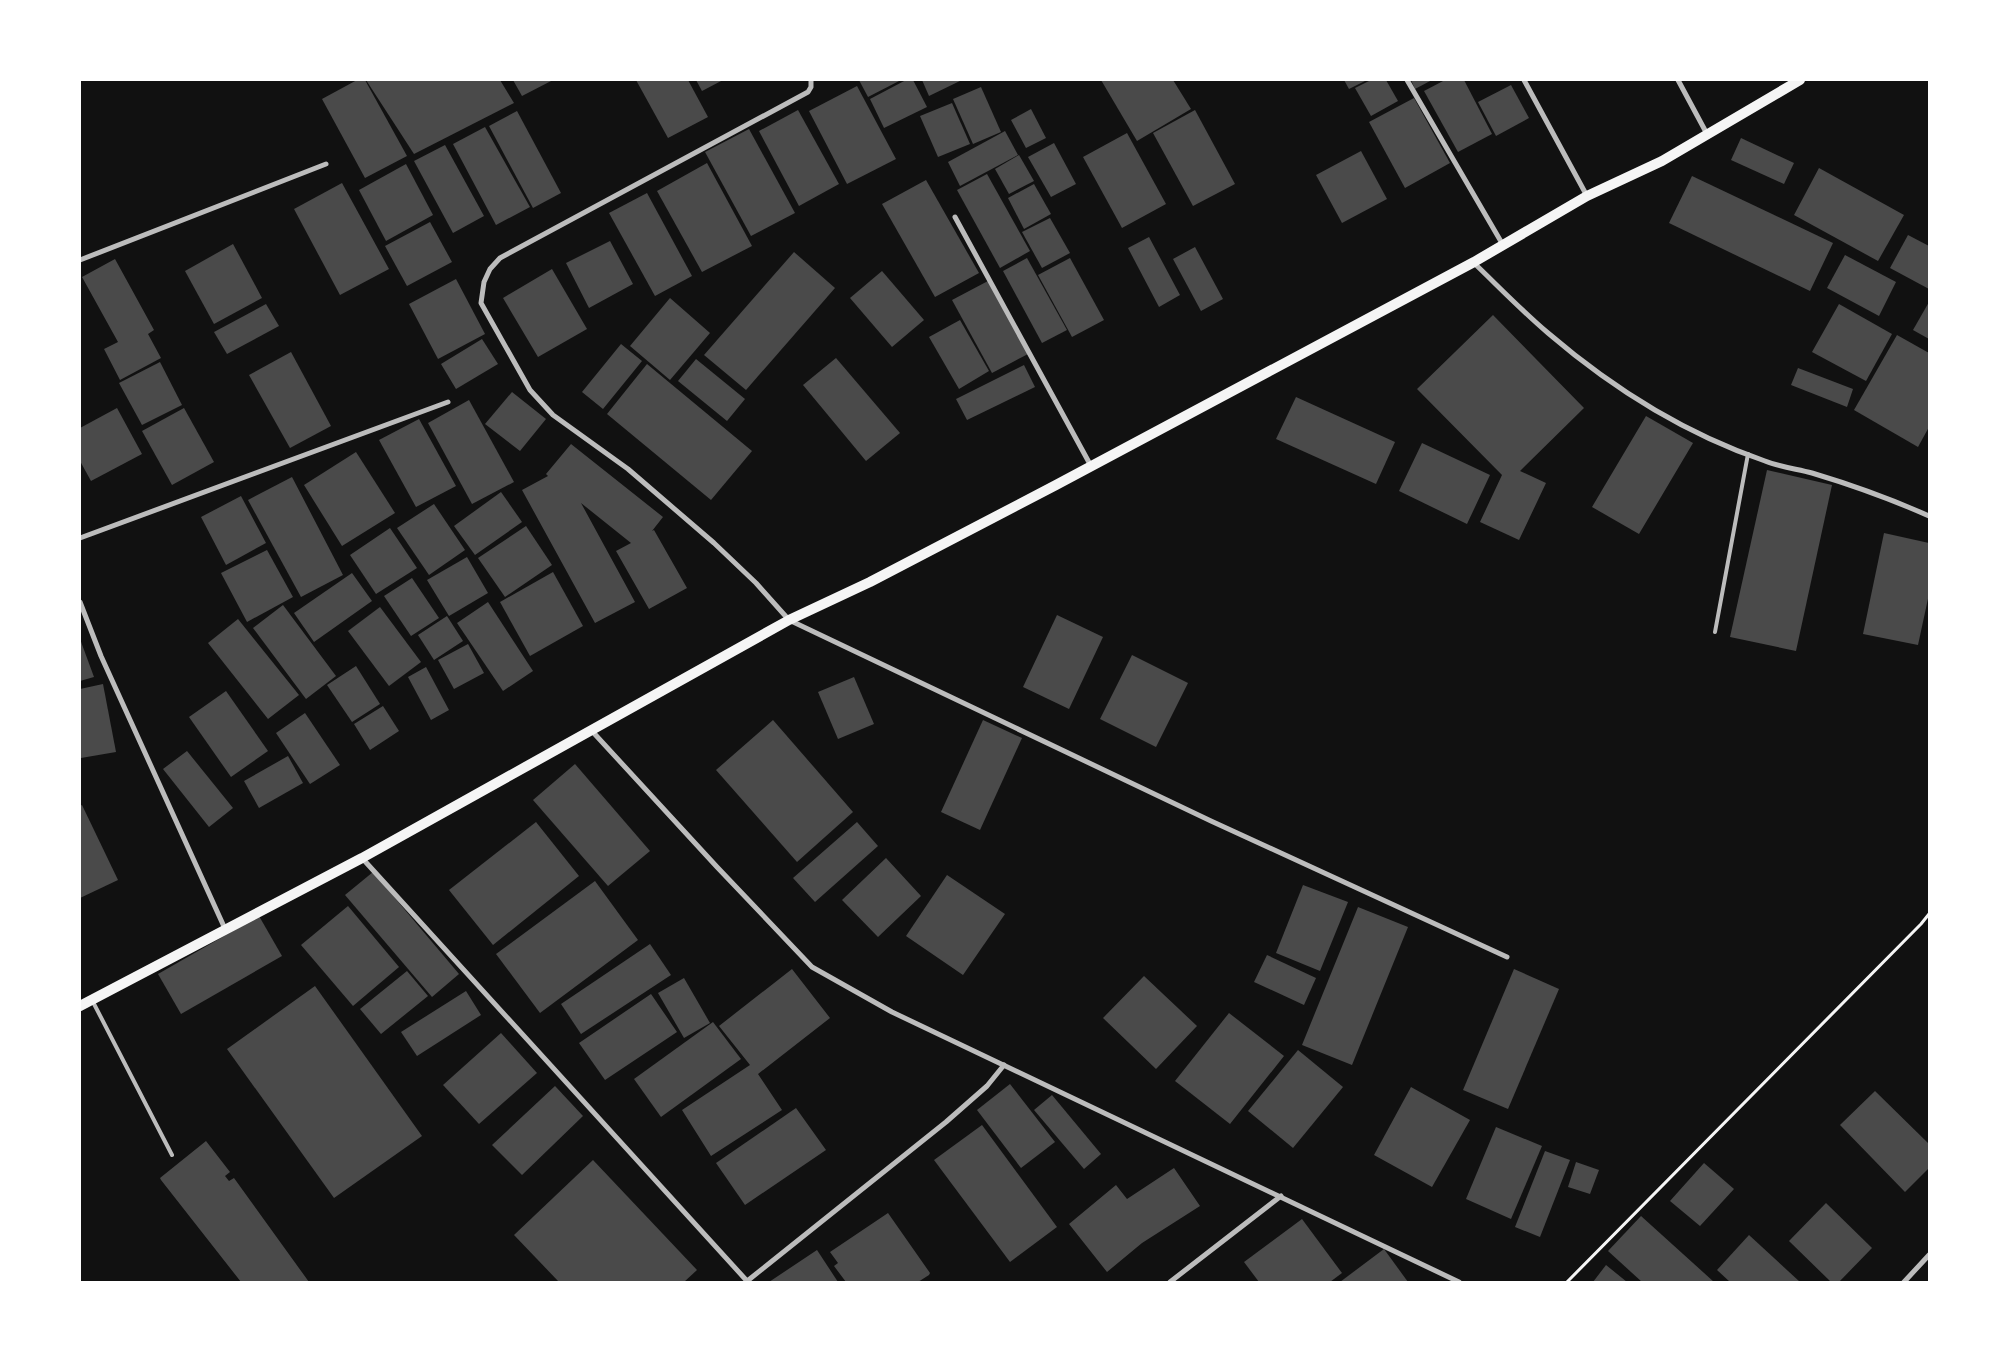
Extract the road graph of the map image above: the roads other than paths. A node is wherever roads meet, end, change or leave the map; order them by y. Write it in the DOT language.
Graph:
graph roads {
  1 [pos="811,80"];
  2 [pos="1407,80"];
  3 [pos="1524,80"];
  4 [pos="1678,80"];
  5 [pos="1800,80"];
  6 [pos="1707,134"];
  7 [pos="326,164"];
  8 [pos="1587,196"];
  9 [pos="955,217"];
  10 [pos="1503,245"];
  11 [pos="80,260"];
  12 [pos="1474,262"];
  13 [pos="448,402"];
  14 [pos="1748,454"];
  15 [pos="1091,466"];
  16 [pos="1929,516"];
  17 [pos="80,538"];
  18 [pos="80,602"];
  19 [pos="788,620"];
  20 [pos="1715,632"];
  21 [pos="591,730"];
  22 [pos="362,858"];
  23 [pos="226,931"];
  24 [pos="1507,957"];
  25 [pos="92,1000"];
  26 [pos="80,1006"];
  27 [pos="1004,1065"];
  28 [pos="172,1155"];
  29 [pos="1280,1196"];
  30 [pos="1929,1255"];
  31 [pos="746,1281"];
  32 [pos="1170,1282"];
  33 [pos="1460,1282"];
  34 [pos="1904,1282"];
  1 -- 19 [label="street"];
  2 -- 10 [label="street"];
  3 -- 8 [label="street"];
  4 -- 6 [label="street"];
  5 -- 6 [label="main road"];
  6 -- 8 [label="main road"];
  7 -- 11 [label="street"];
  8 -- 10 [label="main road"];
  9 -- 15 [label="street"];
  10 -- 12 [label="main road"];
  12 -- 14 [label="street"];
  12 -- 15 [label="main road"];
  13 -- 17 [label="street"];
  14 -- 16 [label="street"];
  14 -- 20 [label="lane"];
  15 -- 19 [label="main road"];
  18 -- 23 [label="street"];
  19 -- 21 [label="main road"];
  19 -- 24 [label="street"];
  21 -- 22 [label="main road"];
  21 -- 27 [label="street"];
  22 -- 23 [label="main road"];
  22 -- 31 [label="street"];
  23 -- 25 [label="main road"];
  25 -- 26 [label="main road"];
  25 -- 28 [label="lane"];
  27 -- 29 [label="street"];
  27 -- 31 [label="street"];
  29 -- 32 [label="street"];
  29 -- 33 [label="street"];
  30 -- 34 [label="street"];
}
